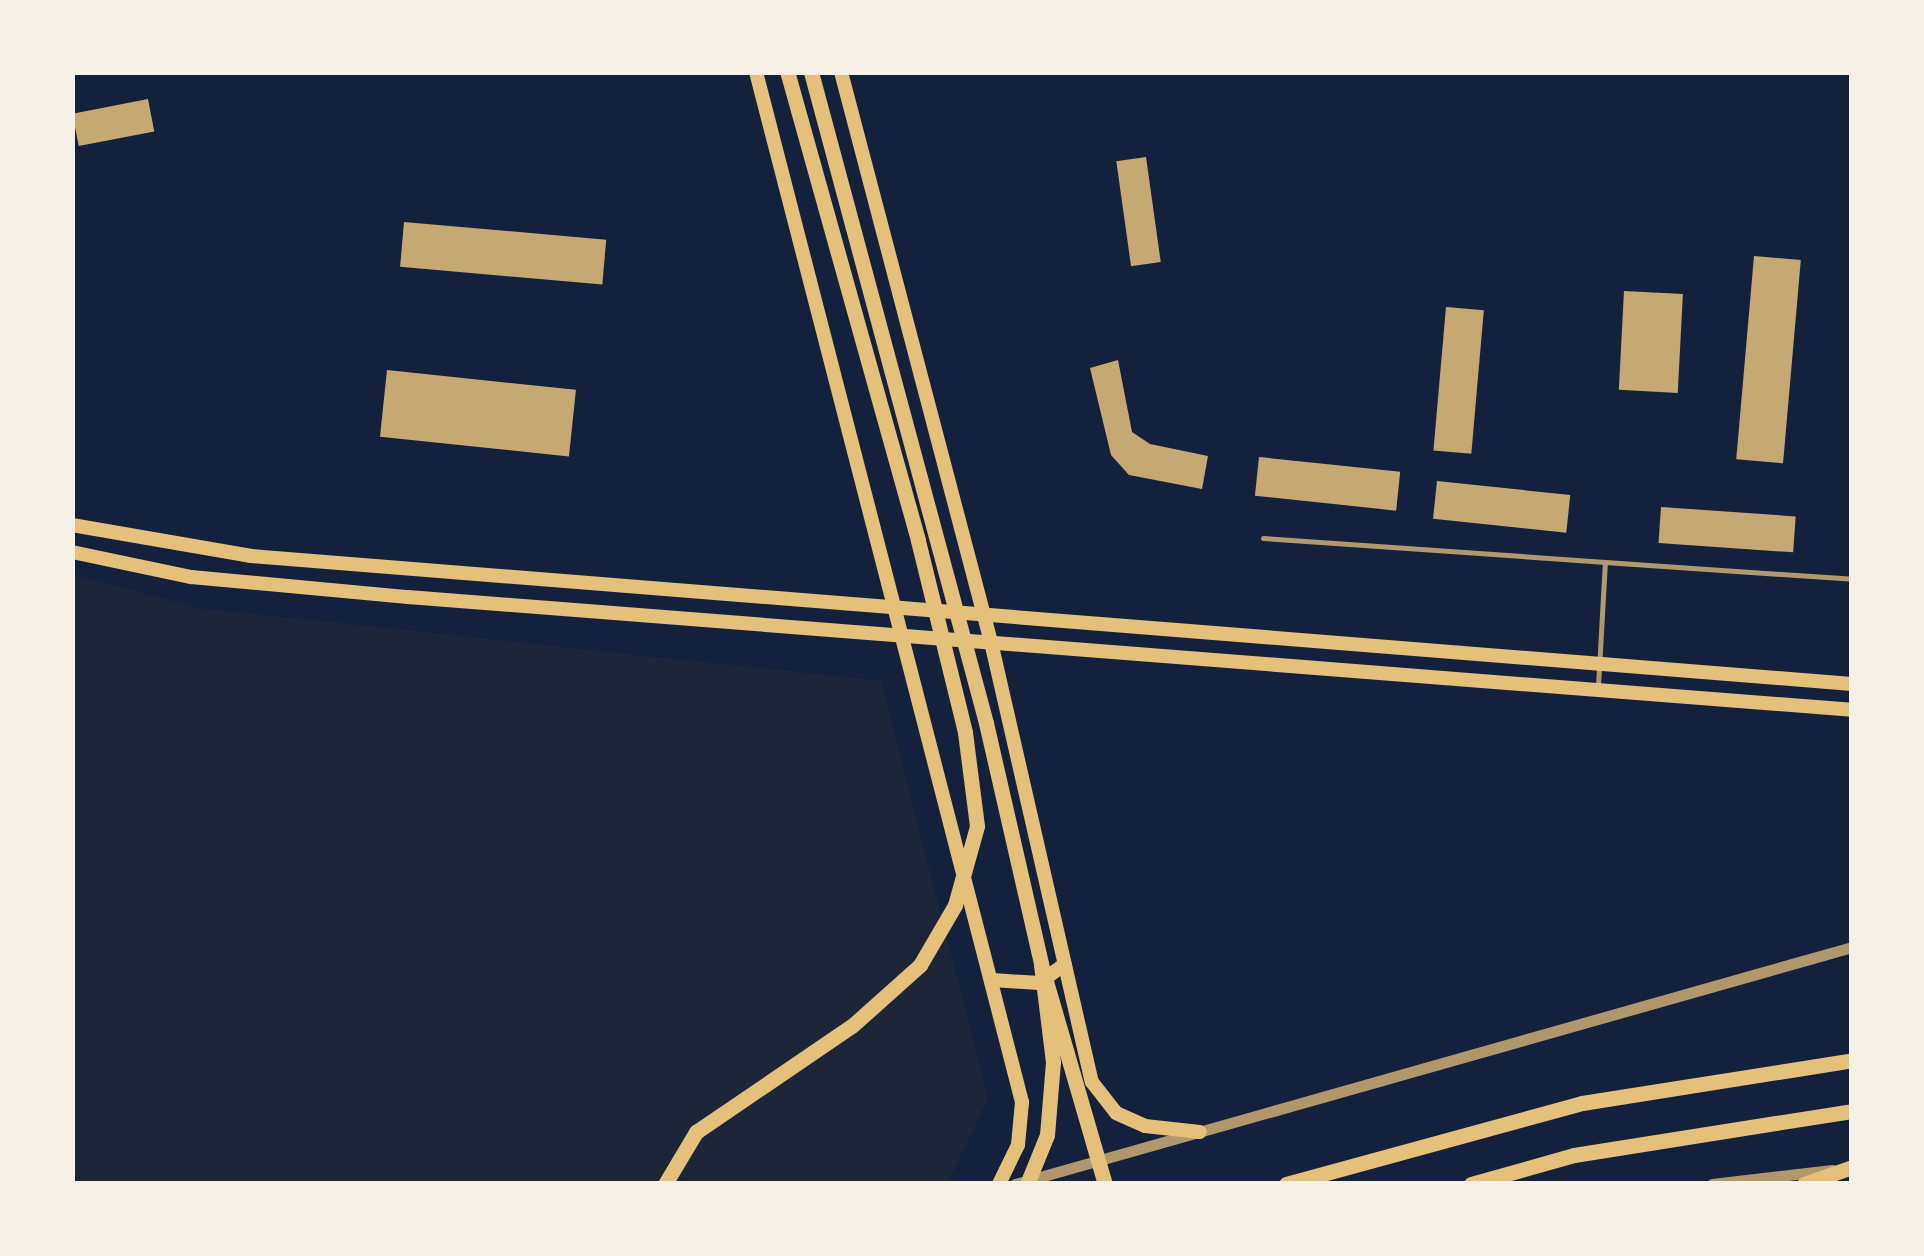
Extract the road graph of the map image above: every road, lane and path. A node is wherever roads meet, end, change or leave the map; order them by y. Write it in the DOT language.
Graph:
graph roads {
  1 [pos="756,72"];
  2 [pos="786,72"];
  3 [pos="811,72"];
  4 [pos="841,72"];
  5 [pos="72,525"];
  6 [pos="1264,538"];
  7 [pos="72,552"];
  8 [pos="1605,562"];
  9 [pos="1852,579"];
  10 [pos="898,607"];
  11 [pos="985,616"];
  12 [pos="905,636"];
  13 [pos="992,642"];
  14 [pos="1599,664"];
  15 [pos="1852,684"];
  16 [pos="1597,689"];
  17 [pos="1852,710"];
  18 [pos="1852,947"];
  19 [pos="1041,964"];
  20 [pos="1065,964"];
  21 [pos="992,980"];
  22 [pos="1852,1060"];
  23 [pos="1852,1111"];
  24 [pos="1200,1132"];
  25 [pos="1849,1168"];
  26 [pos="666,1184"];
  27 [pos="1000,1184"];
  28 [pos="1015,1184"];
  29 [pos="1027,1184"];
  30 [pos="1105,1184"];
  31 [pos="1286,1184"];
  32 [pos="1471,1184"];
  33 [pos="1712,1184"];
  34 [pos="1804,1184"];
  1 -- 10 [label="main road"];
  2 -- 26 [label="main road"];
  3 -- 19 [label="main road"];
  4 -- 11 [label="main road"];
  5 -- 10 [label="main road"];
  6 -- 8 [label="lane"];
  7 -- 12 [label="main road"];
  8 -- 9 [label="lane"];
  8 -- 14 [label="lane"];
  10 -- 11 [label="main road"];
  10 -- 12 [label="main road"];
  11 -- 13 [label="main road"];
  11 -- 14 [label="main road"];
  12 -- 13 [label="main road"];
  12 -- 21 [label="main road"];
  13 -- 16 [label="main road"];
  13 -- 20 [label="main road"];
  14 -- 15 [label="main road"];
  14 -- 16 [label="lane"];
  16 -- 17 [label="main road"];
  18 -- 24 [label="street"];
  19 -- 29 [label="main road"];
  19 -- 30 [label="main road"];
  20 -- 21 [label="main road"];
  20 -- 24 [label="main road"];
  21 -- 27 [label="main road"];
  22 -- 31 [label="main road"];
  23 -- 32 [label="main road"];
  24 -- 28 [label="street"];
  25 -- 33 [label="street"];
  25 -- 34 [label="main road"];
}
